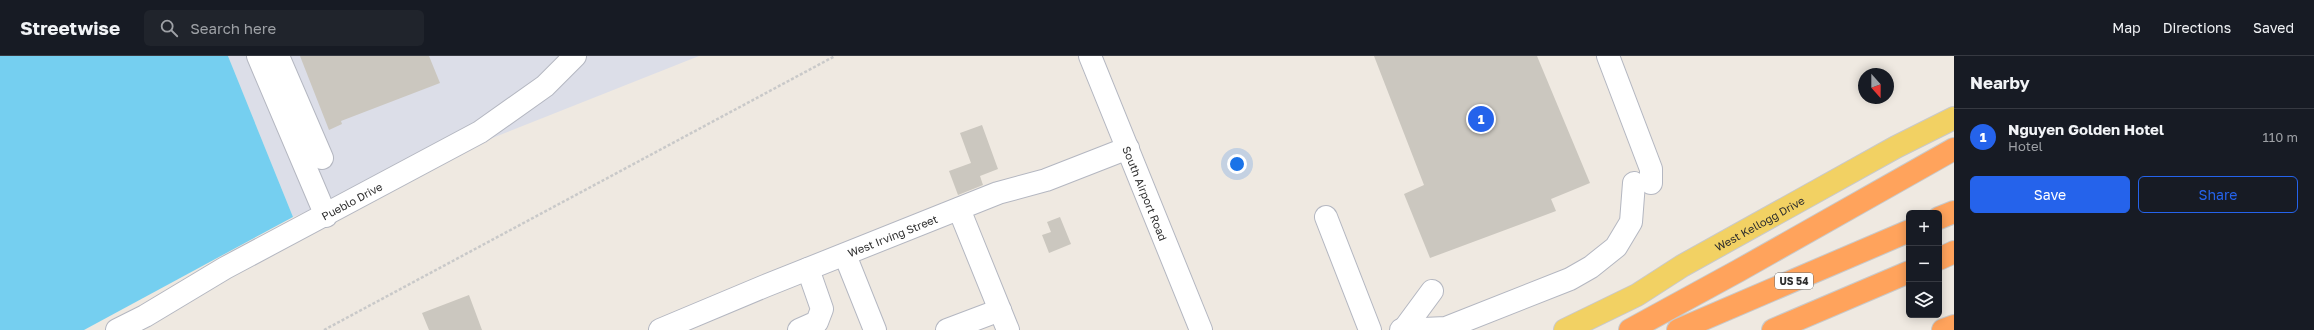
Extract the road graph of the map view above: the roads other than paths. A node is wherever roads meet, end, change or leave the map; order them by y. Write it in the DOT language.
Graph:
graph roads {
  1 [pos="258,56"];
  2 [pos="278,56"];
  3 [pos="575,56"];
  4 [pos="1090,56"];
  5 [pos="1608,56"];
  6 [pos="1954,118"];
  7 [pos="1128,148"];
  8 [pos="1954,149"];
  9 [pos="322,158"];
  10 [pos="959,209"];
  11 [pos="1954,212"];
  12 [pos="326,216"];
  13 [pos="1942,217"];
  14 [pos="1326,218"];
  15 [pos="1906,232"];
  16 [pos="1954,252"];
  17 [pos="845,254"];
  18 [pos="1942,258"];
  19 [pos="808,269"];
  20 [pos="1906,273"];
  21 [pos="1432,291"];
  22 [pos="1000,310"];
  23 [pos="149,323"];
  24 [pos="1954,326"];
  25 [pos="812,327"];
  26 [pos="1402,329"];
  27 [pos="117,330"];
  28 [pos="660,330"];
  29 [pos="875,330"];
  30 [pos="947,330"];
  31 [pos="1008,330"];
  32 [pos="1201,330"];
  33 [pos="1370,330"];
  34 [pos="1565,330"];
  35 [pos="1630,330"];
  36 [pos="1678,330"];
  37 [pos="1773,330"];
  38 [pos="1943,330"];
  1 -- 12 [label="street"];
  2 -- 9 [label="street"];
  3 -- 12 [label="street, Pueblo Drive"];
  4 -- 7 [label="street, South Airport Road"];
  5 -- 26 [label="street"];
  6 -- 34 [label="main road, West Kellogg Drive"];
  7 -- 10 [label="street, West Irving Street"];
  7 -- 32 [label="street, South Airport Road"];
  8 -- 35 [label="highway"];
  10 -- 17 [label="street, West Irving Street"];
  10 -- 22 [label="street"];
  11 -- 13 [label="highway"];
  12 -- 23 [label="street, Pueblo Drive"];
  14 -- 33 [label="street"];
  15 -- 36 [label="highway, US 54"];
  16 -- 18 [label="highway"];
  17 -- 19 [label="street, West Irving Street"];
  17 -- 29 [label="street"];
  19 -- 25 [label="street"];
  19 -- 28 [label="street, West Irving Street"];
  20 -- 37 [label="highway"];
  21 -- 26 [label="street"];
  22 -- 30 [label="street"];
  22 -- 31 [label="street"];
  23 -- 27 [label="street, Pueblo Drive"];
  24 -- 38 [label="highway"];
}
